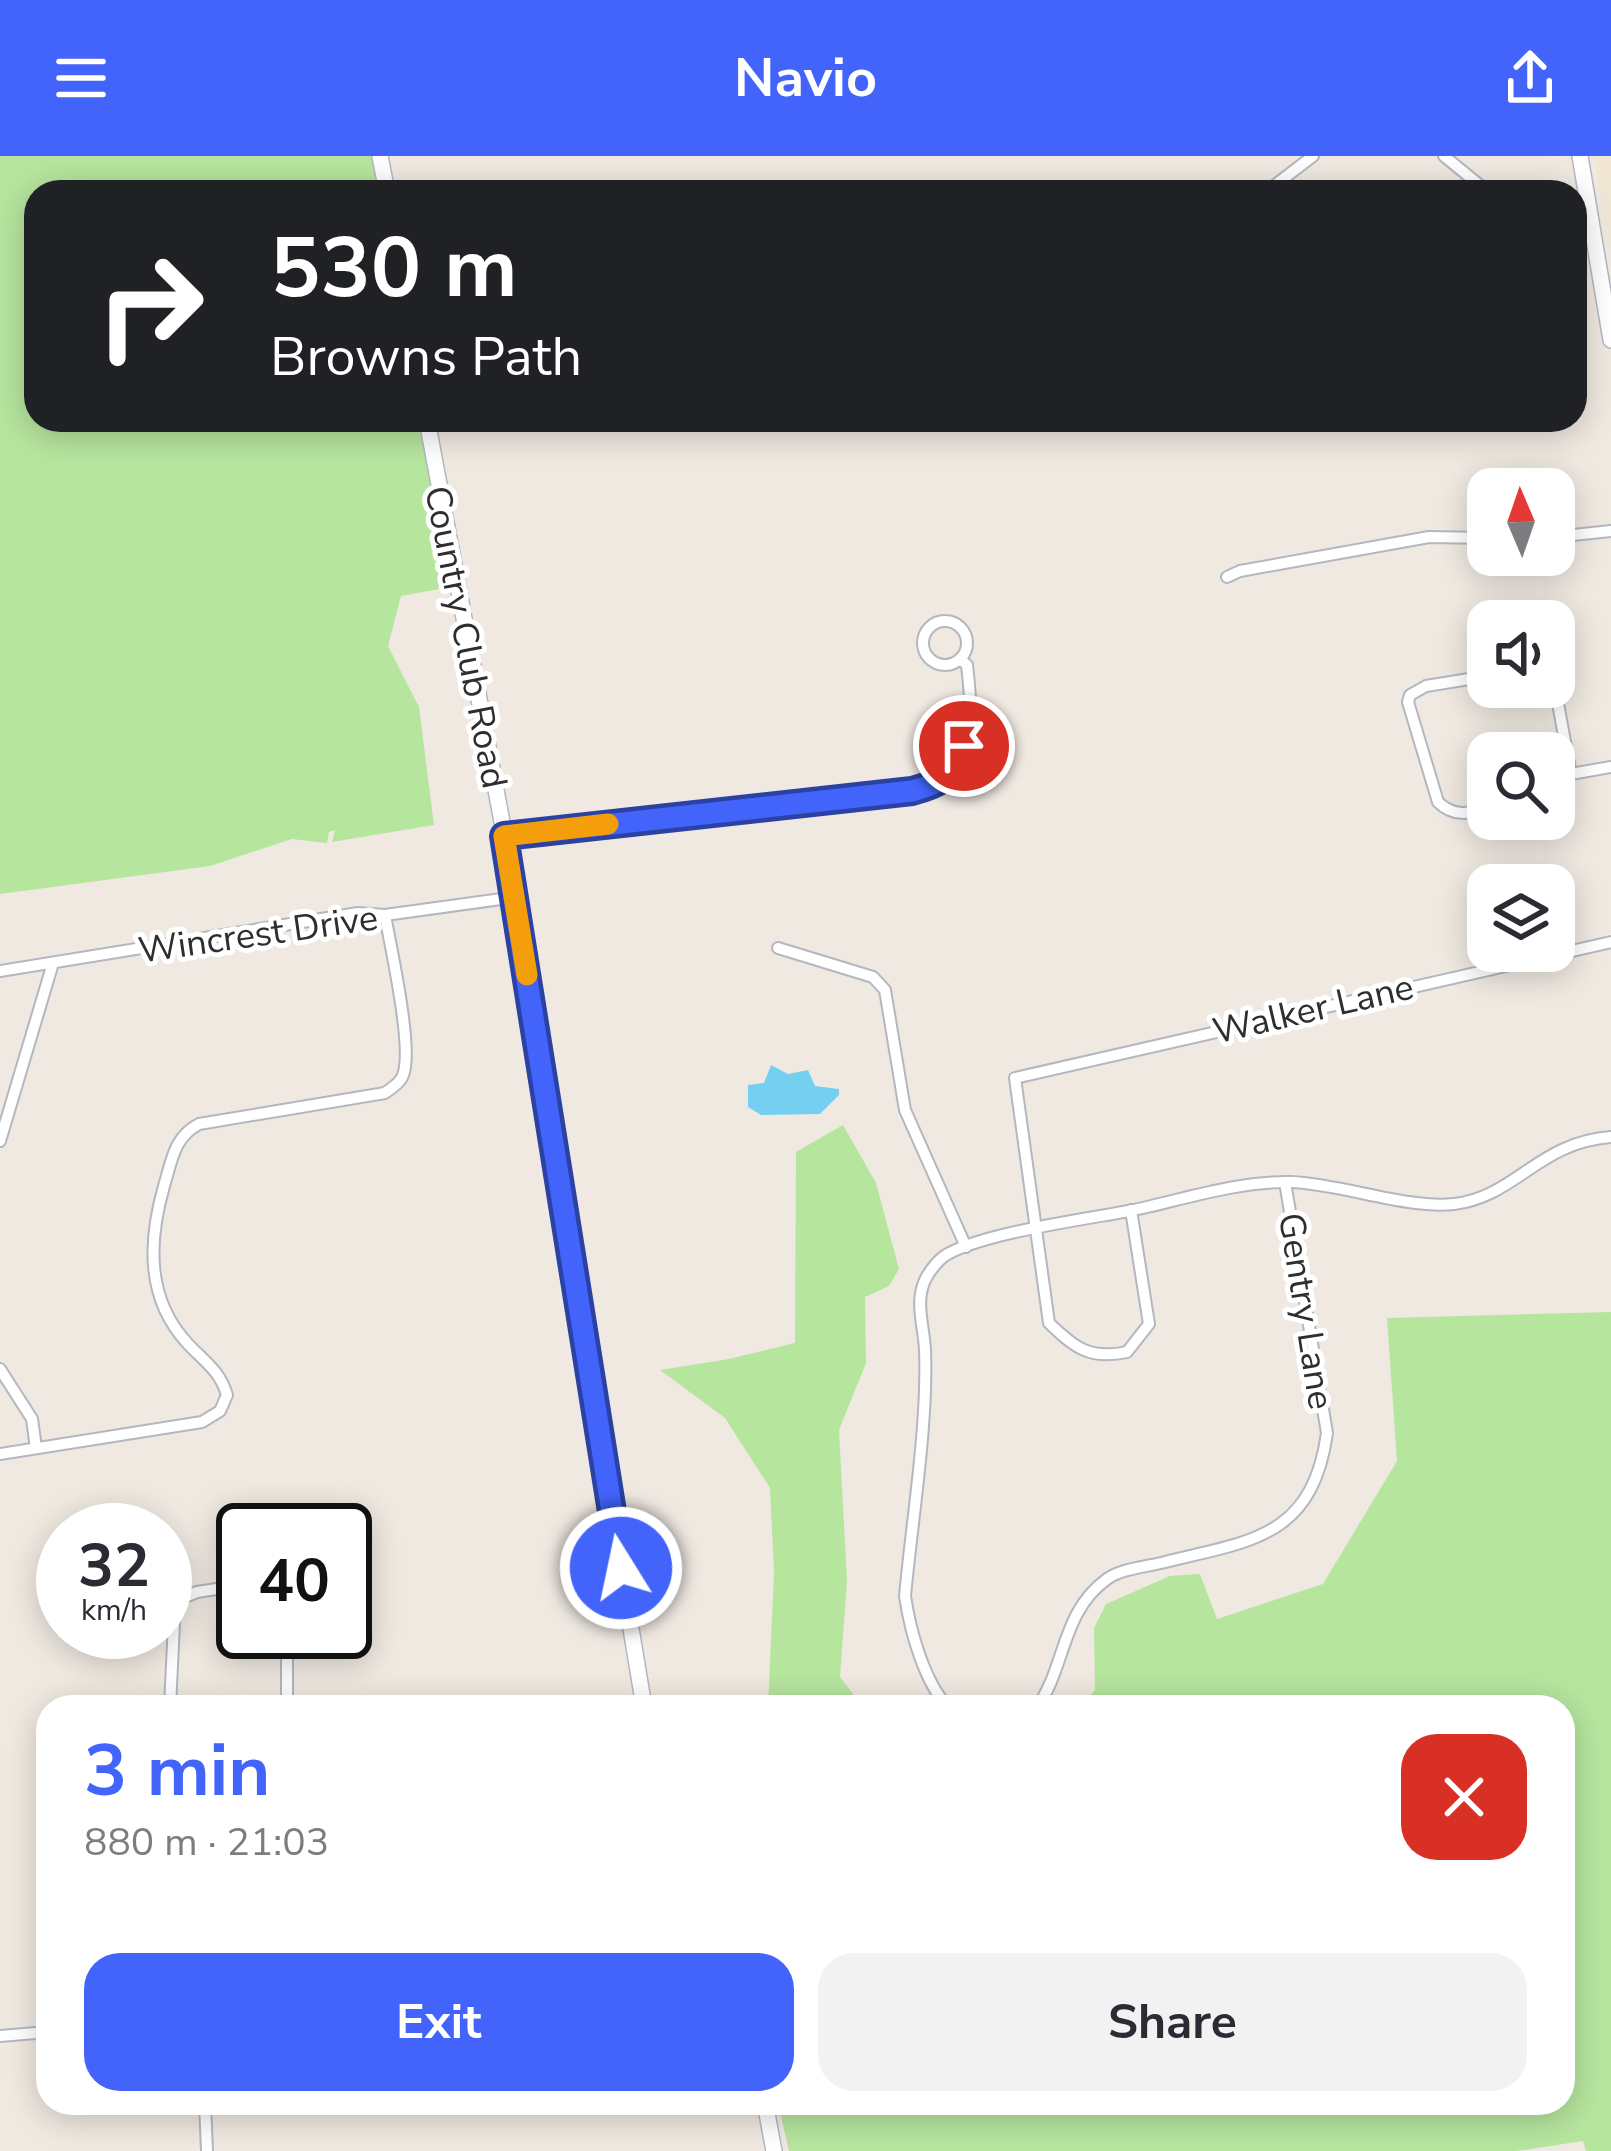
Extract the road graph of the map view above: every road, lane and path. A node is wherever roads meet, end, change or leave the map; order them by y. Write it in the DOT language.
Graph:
graph roads {
  1 [pos="1313,156"];
  2 [pos="1444,156"];
  3 [pos="1282,180"];
  4 [pos="1473,180"];
  5 [pos="1587,229"];
  6 [pos="1611,340"];
  7 [pos="429,432"];
  8 [pos="1611,531"];
  9 [pos="1575,535"];
  10 [pos="1467,538"];
  11 [pos="1227,577"];
  12 [pos="960,659"];
  13 [pos="1467,679"];
  14 [pos="1611,767"];
  15 [pos="1575,773"];
  16 [pos="1467,813"];
  17 [pos="504,836"];
  18 [pos="516,897"];
  19 [pos="385,915"];
  20 [pos="1611,942"];
  21 [pos="778,948"];
  22 [pos="53,963"];
  23 [pos="0,971"];
  24 [pos="1611,1137"];
  25 [pos="0,1141"];
  26 [pos="1285,1182"];
  27 [pos="1131,1210"];
  28 [pos="1035,1229"];
  29 [pos="966,1246"];
  30 [pos="0,1369"];
  31 [pos="37,1448"];
  32 [pos="0,1454"];
  33 [pos="216,1589"];
  34 [pos="287,1659"];
  35 [pos="171,1695"];
  36 [pos="287,1695"];
  37 [pos="642,1695"];
  38 [pos="938,1695"];
  39 [pos="1045,1695"];
  40 [pos="36,2033"];
  41 [pos="0,2036"];
  42 [pos="206,2115"];
  43 [pos="766,2115"];
  44 [pos="207,2151"];
  45 [pos="774,2151"];
  1 -- 3 [label="street"];
  2 -- 4 [label="street"];
  5 -- 6 [label="street"];
  7 -- 17 [label="street, Country Club Road"];
  8 -- 9 [label="street"];
  10 -- 11 [label="street"];
  12 -- 12 [label="street"];
  12 -- 17 [label="street"];
  13 -- 16 [label="street"];
  14 -- 15 [label="street"];
  17 -- 18 [label="street, Country Club Road"];
  18 -- 19 [label="street, Wincrest Drive"];
  18 -- 37 [label="street, Country Club Road"];
  19 -- 22 [label="street, Wincrest Drive"];
  19 -- 31 [label="street"];
  20 -- 28 [label="street, Walker Lane"];
  21 -- 29 [label="street"];
  22 -- 23 [label="street, Wincrest Drive"];
  22 -- 25 [label="street"];
  24 -- 26 [label="street"];
  26 -- 27 [label="street"];
  26 -- 39 [label="street, Gentry Lane"];
  27 -- 28 [label="street"];
  27 -- 28 [label="street"];
  28 -- 29 [label="street"];
  29 -- 38 [label="street"];
  30 -- 31 [label="street"];
  31 -- 32 [label="street"];
  33 -- 35 [label="street"];
  34 -- 36 [label="street"];
  40 -- 41 [label="street"];
  42 -- 44 [label="street"];
  43 -- 45 [label="street"];
}
